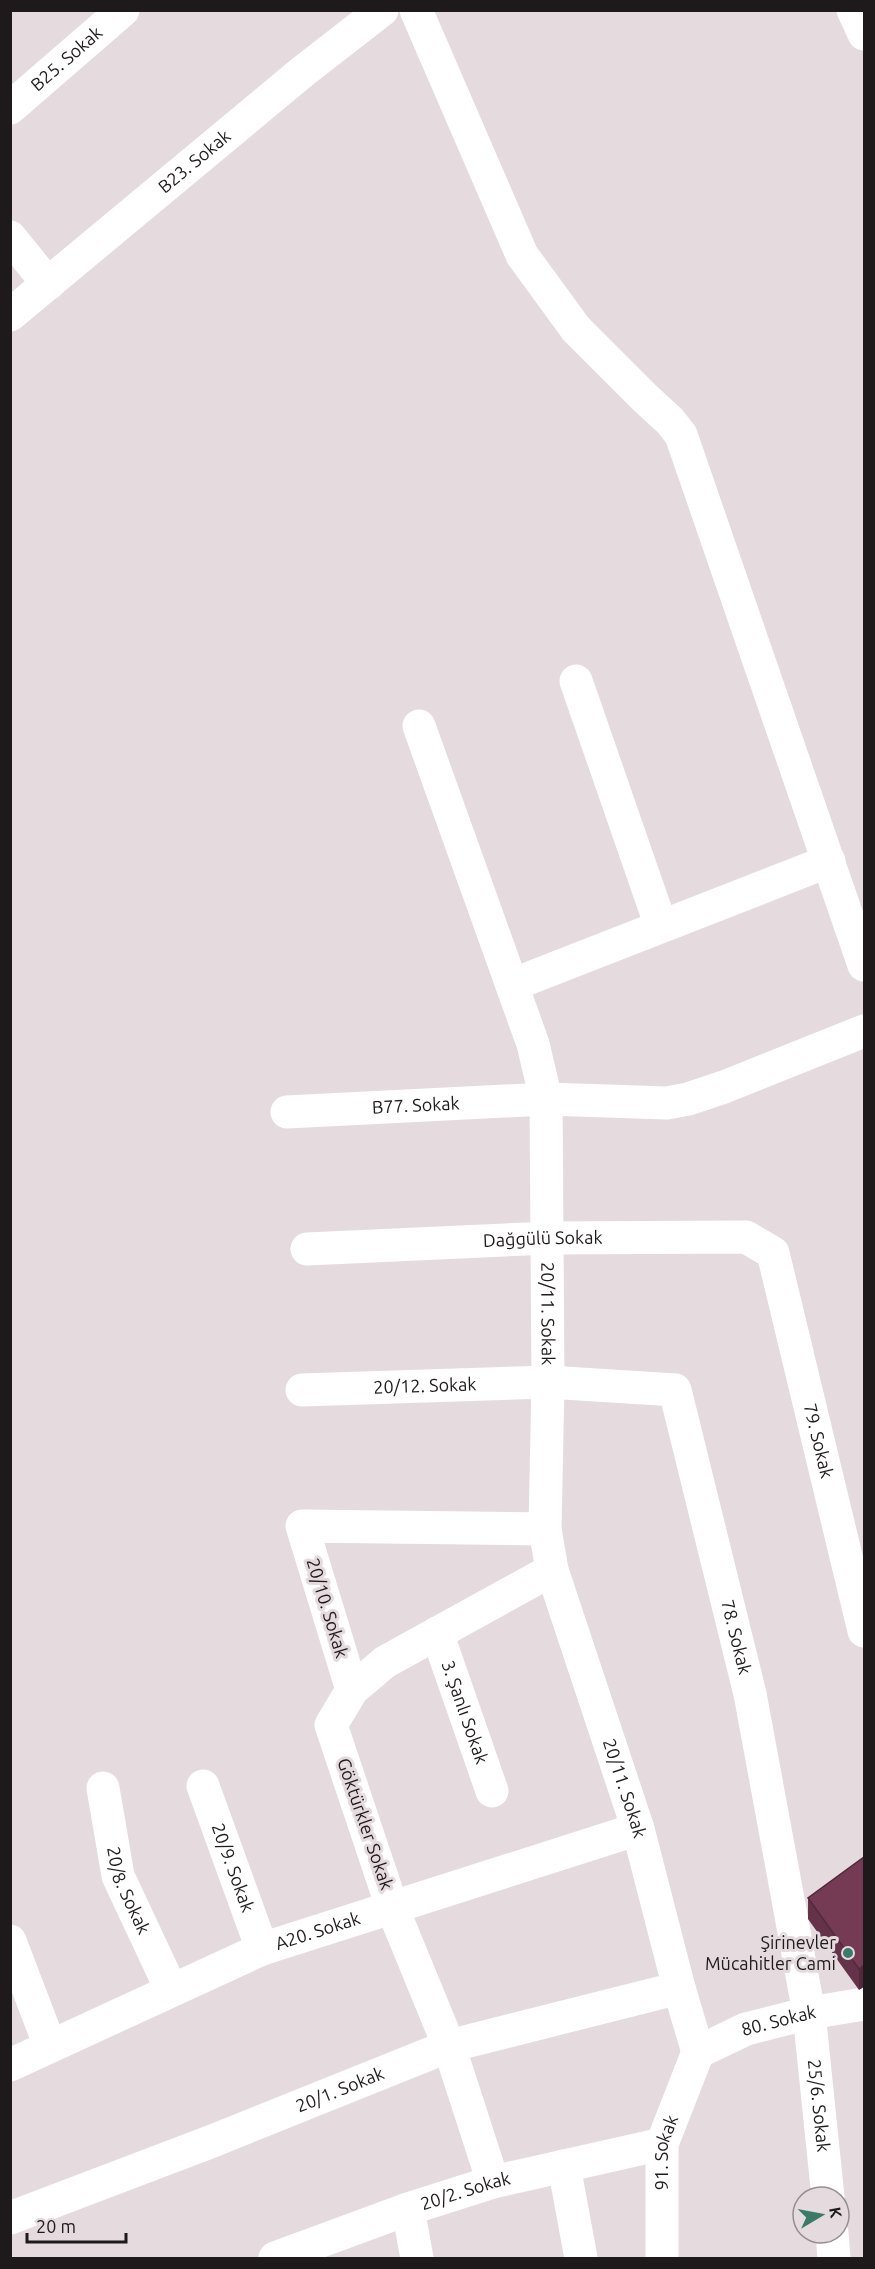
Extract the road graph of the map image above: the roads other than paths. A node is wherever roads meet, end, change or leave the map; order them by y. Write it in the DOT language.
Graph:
graph roads {
  1 [pos="123,10"];
  2 [pos="382,10"];
  3 [pos="416,10"];
  4 [pos="853,10"];
  5 [pos="864,34"];
  6 [pos="10,108"];
  7 [pos="10,237"];
  8 [pos="48,284"];
  9 [pos="10,315"];
  10 [pos="576,681"];
  11 [pos="419,726"];
  12 [pos="829,861"];
  13 [pos="661,926"];
  14 [pos="864,965"];
  15 [pos="512,984"];
  16 [pos="864,1031"];
  17 [pos="546,1099"];
  18 [pos="287,1112"];
  19 [pos="548,1238"];
  20 [pos="307,1249"];
  21 [pos="773,1253"];
  22 [pos="548,1382"];
  23 [pos="302,1390"];
  24 [pos="545,1529"];
  25 [pos="552,1570"];
  26 [pos="864,1631"];
  27 [pos="436,1633"];
  28 [pos="352,1690"];
  29 [pos="203,1786"];
  30 [pos="103,1788"];
  31 [pos="492,1791"];
  32 [pos="638,1828"];
  33 [pos="393,1907"];
  34 [pos="10,1941"];
  35 [pos="262,1949"];
  36 [pos="679,1988"];
  37 [pos="171,1989"];
  38 [pos="864,2004"];
  39 [pos="808,2013"];
  40 [pos="50,2046"];
  41 [pos="449,2046"];
  42 [pos="698,2052"];
  43 [pos="10,2065"];
  44 [pos="662,2144"];
  45 [pos="564,2166"];
  46 [pos="493,2182"];
  47 [pos="827,2185"];
  48 [pos="408,2209"];
  49 [pos="10,2218"];
  50 [pos="275,2259"];
  51 [pos="417,2259"];
  52 [pos="581,2259"];
  53 [pos="662,2259"];
  1 -- 6 [label="street, B25. Sokak"];
  2 -- 8 [label="street, B23. Sokak"];
  3 -- 12 [label="street"];
  4 -- 5 [label="street"];
  7 -- 8 [label="street"];
  8 -- 9 [label="street, B23. Sokak"];
  10 -- 13 [label="street"];
  11 -- 15 [label="street, 20/11. Sokak"];
  12 -- 13 [label="street"];
  12 -- 14 [label="street"];
  13 -- 15 [label="street"];
  15 -- 17 [label="street, 20/11. Sokak"];
  16 -- 17 [label="street, B77. Sokak"];
  17 -- 18 [label="street, B77. Sokak"];
  17 -- 19 [label="street, 20/11. Sokak"];
  19 -- 20 [label="street, Dağgülü Sokak"];
  19 -- 21 [label="street, Dağgülü Sokak"];
  19 -- 22 [label="street, 20/11. Sokak"];
  21 -- 26 [label="street, 79. Sokak"];
  22 -- 23 [label="street, 20/12. Sokak"];
  22 -- 24 [label="street, 20/11. Sokak"];
  22 -- 39 [label="street, 78. Sokak"];
  24 -- 25 [label="street, 20/11. Sokak"];
  24 -- 28 [label="street, 20/10. Sokak"];
  25 -- 27 [label="street, Göktürkler Sokak"];
  25 -- 32 [label="street, 20/11. Sokak"];
  27 -- 28 [label="street, Göktürkler Sokak"];
  27 -- 31 [label="street, 3. Şanlı Sokak"];
  28 -- 33 [label="street, Göktürkler Sokak"];
  29 -- 35 [label="street, 20/9. Sokak"];
  30 -- 37 [label="street, 20/8. Sokak"];
  32 -- 33 [label="street, A20. Sokak"];
  32 -- 36 [label="street, 20/11. Sokak"];
  33 -- 35 [label="street, A20. Sokak"];
  33 -- 41 [label="street, Göktürkler Sokak"];
  34 -- 40 [label="street"];
  35 -- 37 [label="street, A20. Sokak"];
  36 -- 41 [label="street, 20/1. Sokak"];
  36 -- 42 [label="street, 20/11. Sokak"];
  37 -- 40 [label="street, A20. Sokak"];
  38 -- 39 [label="street, 80. Sokak"];
  39 -- 42 [label="street, 80. Sokak"];
  39 -- 47 [label="street, 25/6. Sokak"];
  40 -- 43 [label="street, A20. Sokak"];
  41 -- 46 [label="street, Göktürkler Sokak"];
  41 -- 49 [label="street, 20/1. Sokak"];
  42 -- 44 [label="street, 91. Sokak"];
  44 -- 45 [label="street, 20/2. Sokak"];
  44 -- 53 [label="street, 91. Sokak"];
  45 -- 46 [label="street, 20/2. Sokak"];
  45 -- 52 [label="street"];
  46 -- 48 [label="street, 20/2. Sokak"];
  48 -- 50 [label="street, 20/2. Sokak"];
  48 -- 51 [label="street"];
}
